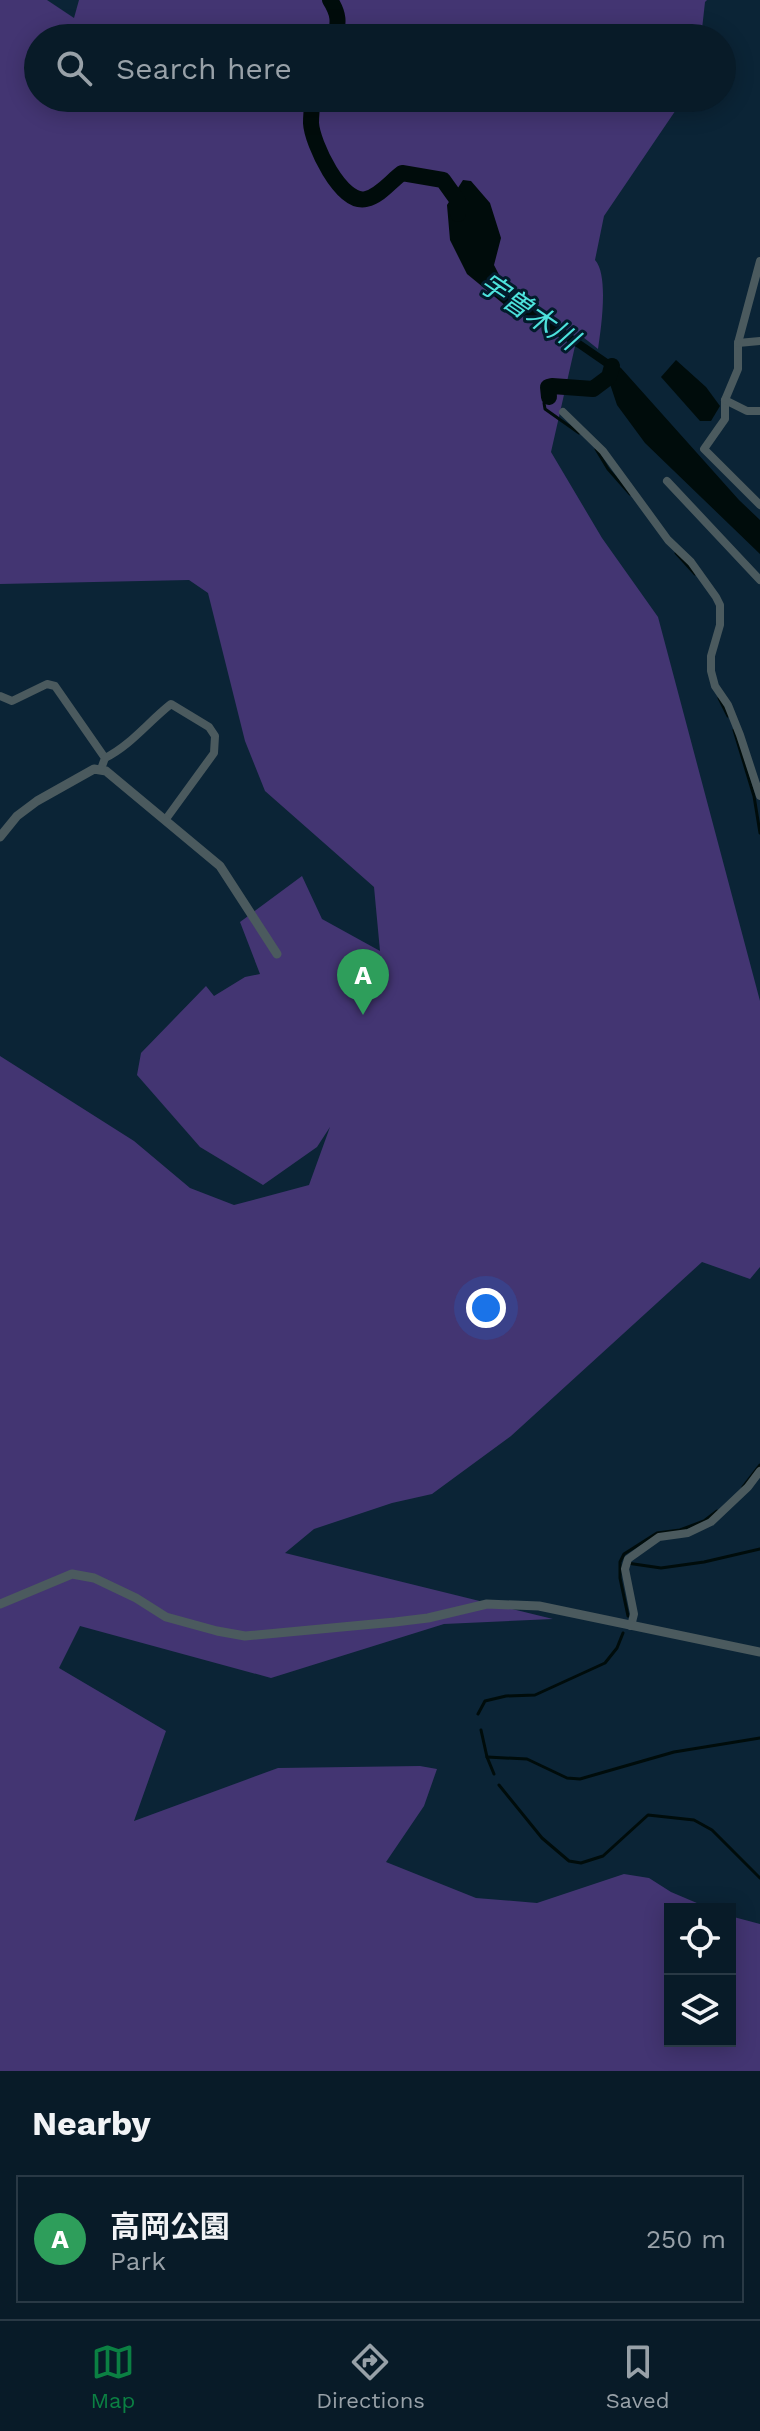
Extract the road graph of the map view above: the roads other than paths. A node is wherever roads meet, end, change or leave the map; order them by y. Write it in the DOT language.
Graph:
graph roads {
  1 [pos="760,261"];
  2 [pos="760,341"];
  3 [pos="738,343"];
  4 [pos="725,400"];
  5 [pos="760,411"];
  6 [pos="563,412"];
  7 [pos="667,481"];
  8 [pos="760,505"];
  9 [pos="760,580"];
  10 [pos="0,696"];
  11 [pos="105,758"];
  12 [pos="101,769"];
  13 [pos="760,796"];
  14 [pos="166,819"];
  15 [pos="0,837"];
  16 [pos="277,954"];
  17 [pos="760,1471"];
  18 [pos="0,1604"];
  19 [pos="631,1626"];
  20 [pos="760,1652"];
  1 -- 3 [label="street"];
  2 -- 3 [label="street"];
  3 -- 4 [label="street"];
  4 -- 5 [label="street"];
  4 -- 8 [label="street"];
  6 -- 13 [label="street"];
  7 -- 9 [label="street"];
  10 -- 11 [label="street"];
  11 -- 12 [label="street"];
  11 -- 14 [label="street"];
  12 -- 14 [label="street"];
  12 -- 15 [label="street"];
  14 -- 16 [label="street"];
  17 -- 19 [label="street"];
  18 -- 19 [label="street"];
  19 -- 20 [label="street"];
}
